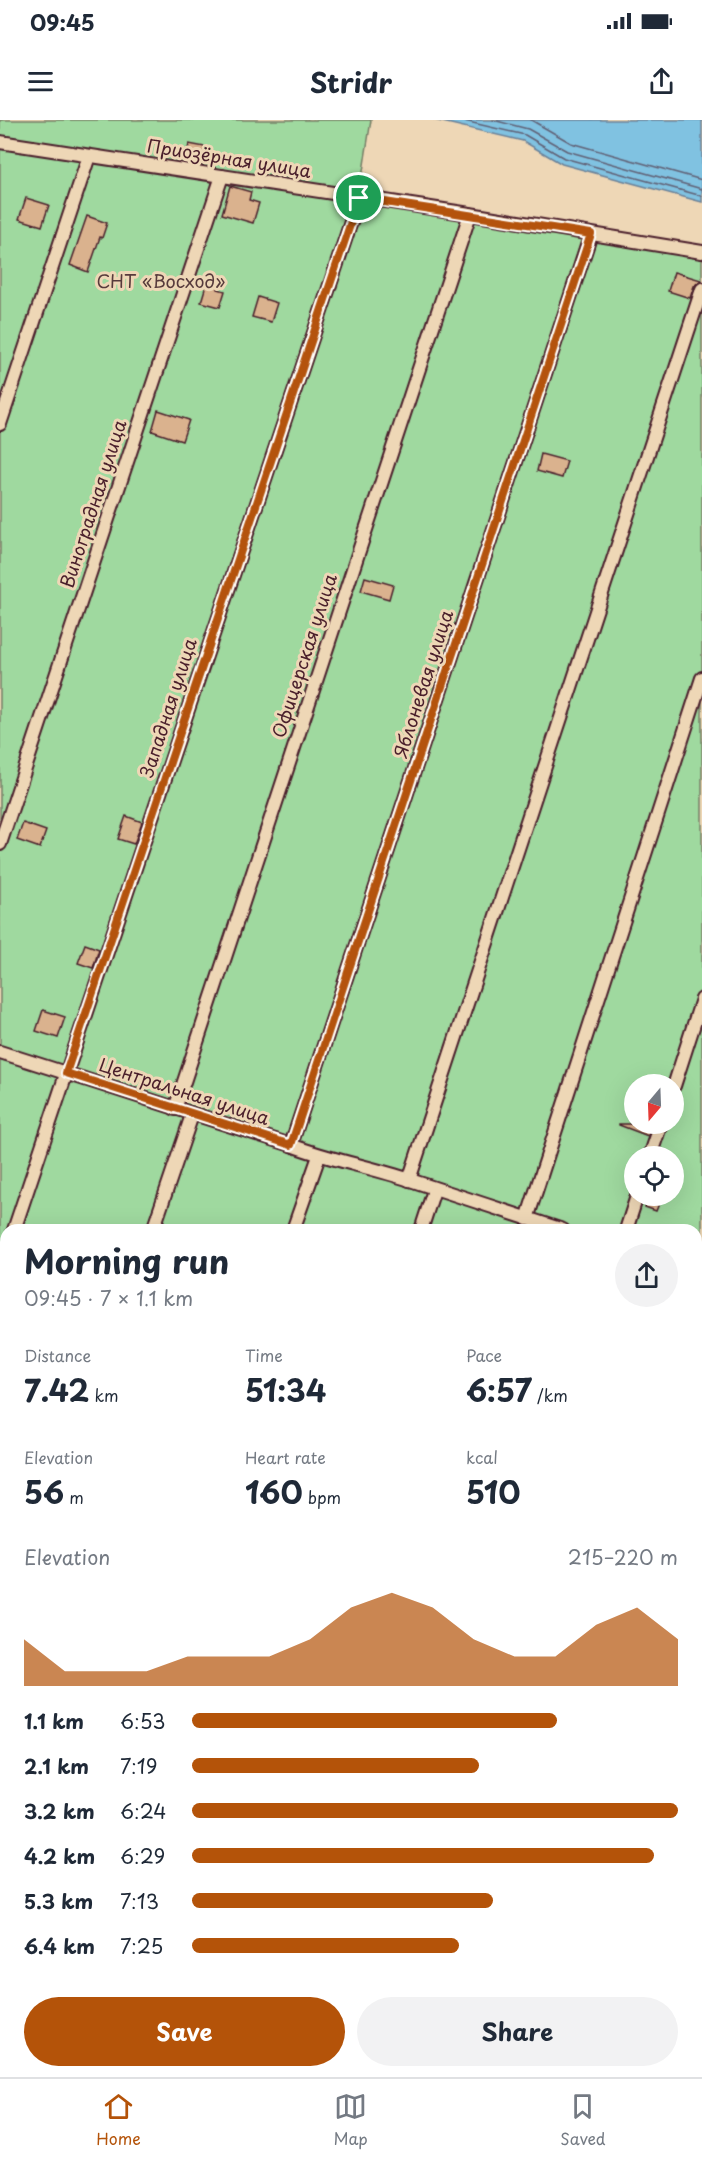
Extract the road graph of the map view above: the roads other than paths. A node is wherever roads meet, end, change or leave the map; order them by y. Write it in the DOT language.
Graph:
graph roads {
  1 [pos="0,142"];
  2 [pos="89,156"];
  3 [pos="222,176"];
  4 [pos="359,198"];
  5 [pos="470,214"];
  6 [pos="591,234"];
  7 [pos="702,252"];
  8 [pos="702,289"];
  9 [pos="0,424"];
  10 [pos="702,678"];
  11 [pos="0,844"];
  12 [pos="702,999"];
  13 [pos="0,1052"];
  14 [pos="66,1073"];
  15 [pos="678,1074"];
  16 [pos="176,1110"];
  17 [pos="192,1115"];
  18 [pos="291,1145"];
  19 [pos="319,1156"];
  20 [pos="409,1180"];
  21 [pos="434,1190"];
  22 [pos="634,1206"];
  23 [pos="527,1219"];
  24 [pos="16,1224"];
  25 [pos="155,1224"];
  26 [pos="295,1224"];
  27 [pos="423,1224"];
  28 [pos="543,1224"];
  29 [pos="628,1224"];
  1 -- 2 [label="street, Приозёрная улица"];
  2 -- 3 [label="street, Приозёрная улица"];
  2 -- 9 [label="street"];
  3 -- 4 [label="street, Приозёрная улица"];
  3 -- 11 [label="street, Виноградная улица"];
  4 -- 5 [label="street, Приозёрная улица"];
  4 -- 14 [label="street, Западная улица"];
  5 -- 6 [label="street, Приозёрная улица"];
  5 -- 16 [label="street, Офицерская улица"];
  6 -- 7 [label="street, Приозёрная улица"];
  6 -- 18 [label="street, Яблоневая улица"];
  8 -- 20 [label="street"];
  10 -- 23 [label="street"];
  12 -- 15 [label="street"];
  13 -- 14 [label="street, Центральная улица"];
  14 -- 16 [label="street, Центральная улица"];
  14 -- 24 [label="street, Западная улица"];
  16 -- 17 [label="street, Центральная улица"];
  17 -- 18 [label="street, Центральная улица"];
  17 -- 25 [label="street"];
  18 -- 19 [label="street, Центральная улица"];
  19 -- 20 [label="street, Центральная улица"];
  19 -- 26 [label="street"];
  20 -- 21 [label="street, Центральная улица"];
  21 -- 23 [label="street, Центральная улица"];
  21 -- 27 [label="street"];
  22 -- 29 [label="street"];
  23 -- 28 [label="street, Центральная улица"];
}
